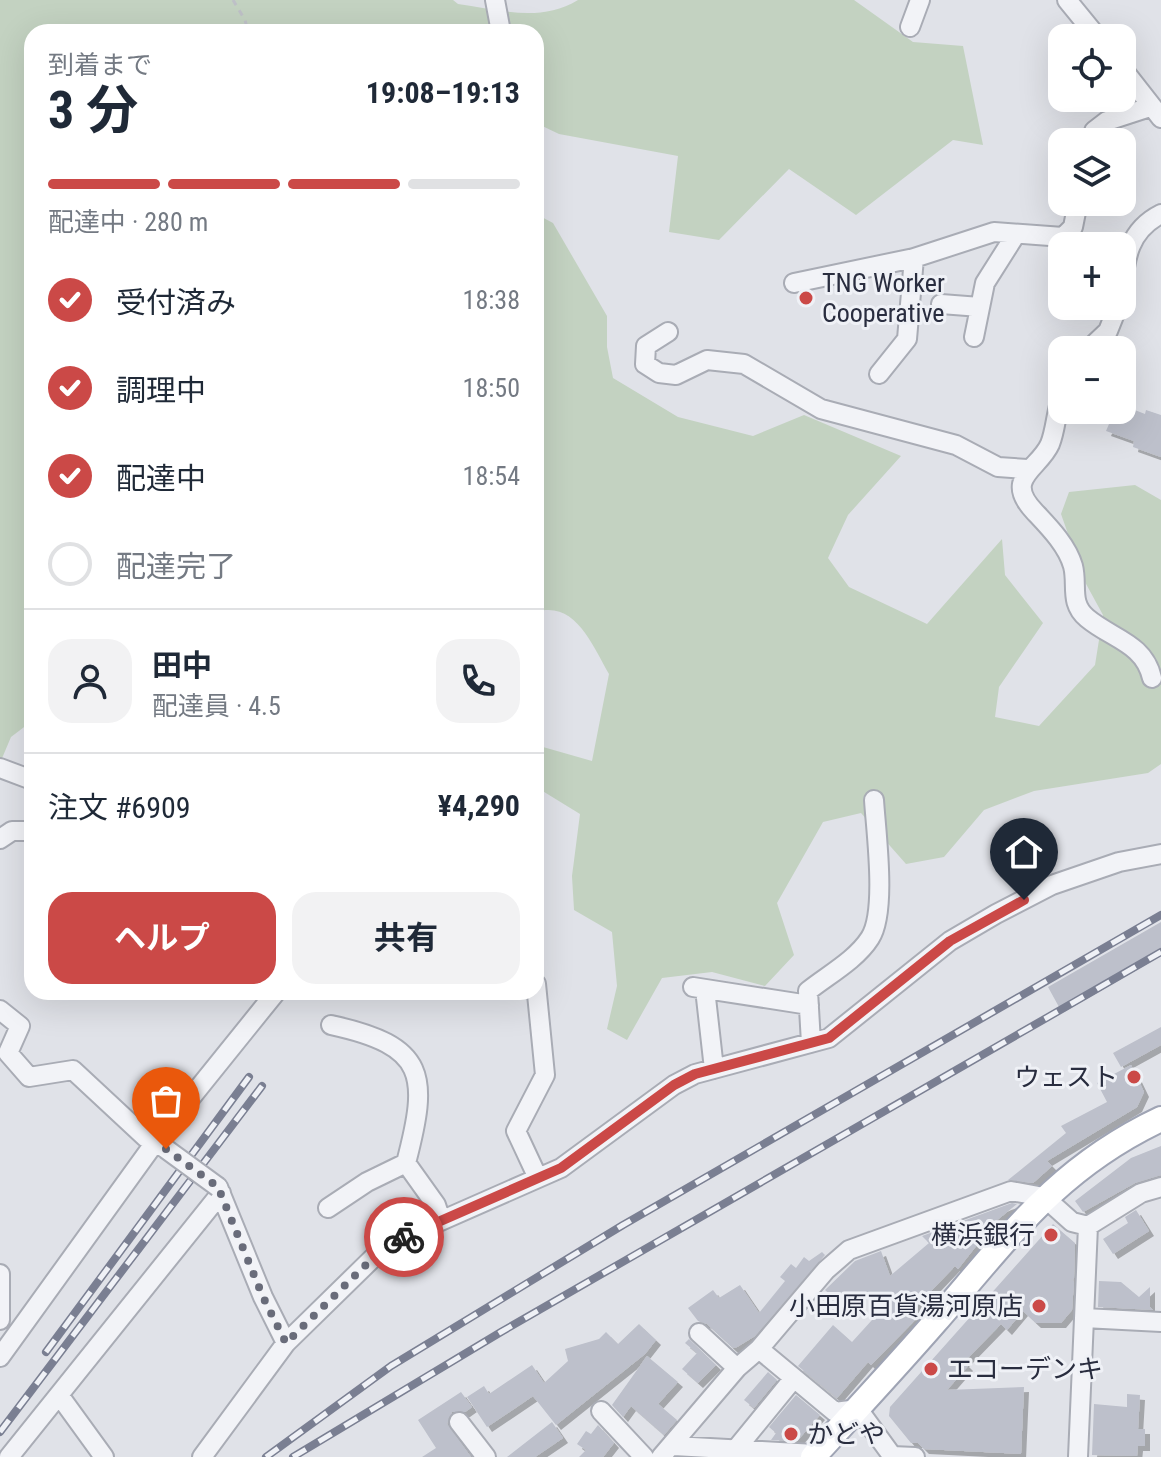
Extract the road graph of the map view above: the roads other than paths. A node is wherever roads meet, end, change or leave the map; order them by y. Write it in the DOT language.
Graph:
graph roads {
  1 [pos="495,0"];
  2 [pos="920,0"];
  3 [pos="1067,0"];
  4 [pos="500,24"];
  5 [pos="1087,24"];
  6 [pos="910,27"];
  7 [pos="1136,86"];
  8 [pos="1158,115"];
  9 [pos="1098,128"];
  10 [pos="1161,214"];
  11 [pos="1075,216"];
  12 [pos="1136,233"];
  13 [pos="1016,234"];
  14 [pos="914,258"];
  15 [pos="794,283"];
  16 [pos="941,304"];
  17 [pos="980,307"];
  18 [pos="668,332"];
  19 [pos="974,337"];
  20 [pos="879,374"];
  21 [pos="1055,424"];
  22 [pos="1027,469"];
  23 [pos="1152,678"];
  24 [pos="0,768"];
  25 [pos="24,777"];
  26 [pos="874,800"];
  27 [pos="24,831"];
  28 [pos="0,839"];
  29 [pos="1161,854"];
  30 [pos="270,1000"];
  31 [pos="541,1000"];
  32 [pos="809,1005"];
  33 [pos="0,1010"];
  34 [pos="331,1025"];
  35 [pos="811,1043"];
  36 [pos="714,1069"];
  37 [pos="1161,1119"];
  38 [pos="161,1145"];
  39 [pos="406,1163"];
  40 [pos="537,1176"];
  41 [pos="1161,1187"];
  42 [pos="220,1190"];
  43 [pos="1044,1197"];
  44 [pos="328,1208"];
  45 [pos="441,1220"];
  46 [pos="1088,1226"];
  47 [pos="0,1274"];
  48 [pos="0,1297"];
  49 [pos="33,1311"];
  50 [pos="1084,1318"];
  51 [pos="0,1320"];
  52 [pos="1161,1322"];
  53 [pos="699,1333"];
  54 [pos="286,1343"];
  55 [pos="759,1349"];
  56 [pos="0,1357"];
  57 [pos="737,1368"];
  58 [pos="794,1378"];
  59 [pos="59,1395"];
  60 [pos="858,1409"];
  61 [pos="601,1411"];
  62 [pos="459,1422"];
  63 [pos="736,1449"];
  64 [pos="668,1451"];
  65 [pos="708,1452"];
  66 [pos="814,1456"];
  67 [pos="893,1456"];
  68 [pos="9,1457"];
  69 [pos="104,1457"];
  70 [pos="202,1457"];
  71 [pos="486,1457"];
  72 [pos="644,1457"];
  73 [pos="915,1457"];
  74 [pos="1078,1457"];
  1 -- 4 [label="street"];
  2 -- 6 [label="street"];
  3 -- 5 [label="street"];
  7 -- 8 [label="street"];
  8 -- 9 [label="street"];
  10 -- 12 [label="street"];
  11 -- 13 [label="street"];
  13 -- 14 [label="street"];
  13 -- 17 [label="street"];
  14 -- 15 [label="street"];
  14 -- 20 [label="street"];
  16 -- 17 [label="street"];
  17 -- 19 [label="street"];
  18 -- 22 [label="street"];
  21 -- 22 [label="street"];
  22 -- 23 [label="street"];
  24 -- 25 [label="street"];
  26 -- 32 [label="street"];
  27 -- 28 [label="street"];
  29 -- 35 [label="street"];
  30 -- 38 [label="street"];
  31 -- 40 [label="street"];
  32 -- 35 [label="street"];
  32 -- 36 [label="street"];
  33 -- 38 [label="street"];
  34 -- 39 [label="street"];
  35 -- 36 [label="street"];
  36 -- 40 [label="street"];
  37 -- 43 [label="main road"];
  38 -- 42 [label="street, bridge"];
  38 -- 49 [label="street"];
  39 -- 44 [label="street"];
  39 -- 45 [label="street"];
  40 -- 45 [label="street"];
  41 -- 46 [label="street"];
  42 -- 54 [label="street"];
  42 -- 59 [label="street"];
  43 -- 46 [label="street"];
  43 -- 55 [label="street"];
  43 -- 60 [label="main road"];
  45 -- 54 [label="street"];
  46 -- 50 [label="street"];
  47 -- 48 [label="street"];
  48 -- 49 [label="street"];
  48 -- 51 [label="street"];
  49 -- 56 [label="street"];
  50 -- 52 [label="street"];
  50 -- 74 [label="street"];
  53 -- 57 [label="street"];
  54 -- 70 [label="street"];
  55 -- 57 [label="street"];
  55 -- 58 [label="street"];
  57 -- 64 [label="street"];
  58 -- 60 [label="street"];
  58 -- 63 [label="street"];
  59 -- 68 [label="street"];
  59 -- 69 [label="street"];
  60 -- 66 [label="main road"];
  60 -- 67 [label="street"];
  61 -- 72 [label="street"];
  62 -- 71 [label="street"];
  63 -- 65 [label="street"];
  63 -- 66 [label="street"];
  64 -- 65 [label="street"];
  67 -- 73 [label="street"];
}
